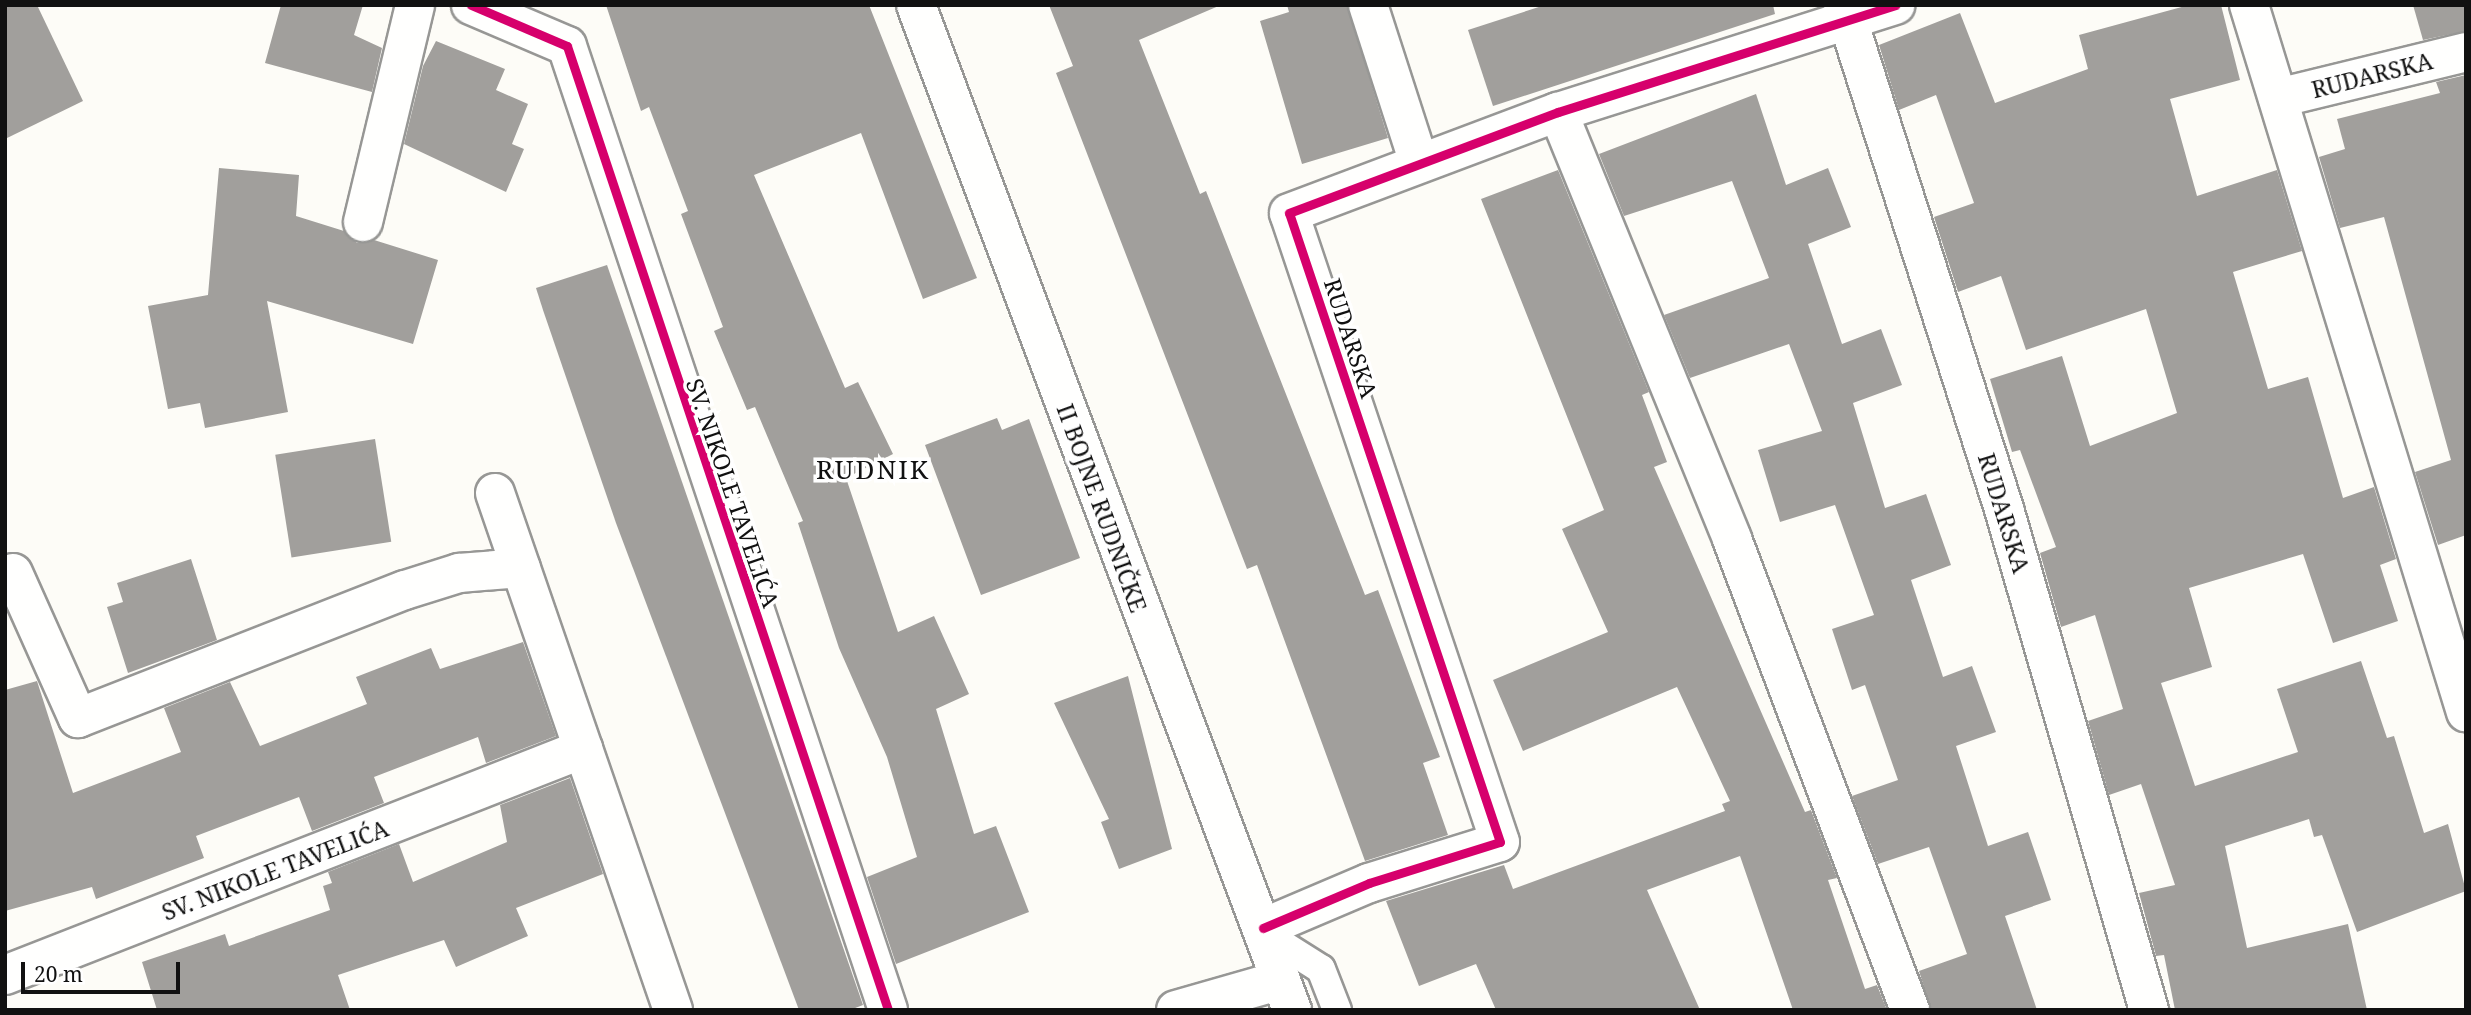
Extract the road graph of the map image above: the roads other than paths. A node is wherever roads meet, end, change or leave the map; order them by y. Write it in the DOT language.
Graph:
graph roads {
  1 [pos="415,5"];
  2 [pos="471,5"];
  3 [pos="916,5"];
  4 [pos="1368,5"];
  5 [pos="1895,5"];
  6 [pos="2249,5"];
  7 [pos="1845,12"];
  8 [pos="2466,52"];
  9 [pos="2278,98"];
  10 [pos="1558,112"];
  11 [pos="1419,163"];
  12 [pos="363,222"];
  13 [pos="495,494"];
  14 [pos="521,568"];
  15 [pos="13,573"];
  16 [pos="2466,712"];
  17 [pos="583,749"];
  18 [pos="1263,930"];
  19 [pos="5,975"];
  20 [pos="1286,995"];
  21 [pos="1223,1003"];
  22 [pos="673,1010"];
  23 [pos="888,1010"];
  24 [pos="1176,1010"];
  25 [pos="1337,1010"];
  26 [pos="1910,1010"];
  27 [pos="2149,1010"];
  1 -- 12 [label="street"];
  2 -- 23 [label="street, SV. NIKOLE TAVELIĆA"];
  3 -- 18 [label="street, II BOJNE RUDNIČKE"];
  4 -- 11 [label="street"];
  5 -- 7 [label="street, RUDARSKA"];
  6 -- 9 [label="street"];
  7 -- 10 [label="street, RUDARSKA"];
  7 -- 27 [label="street, RUDARSKA"];
  8 -- 9 [label="street, RUDARSKA"];
  9 -- 16 [label="street"];
  10 -- 11 [label="street, RUDARSKA"];
  10 -- 26 [label="street"];
  11 -- 18 [label="street, RUDARSKA"];
  13 -- 14 [label="street"];
  14 -- 15 [label="street"];
  14 -- 17 [label="street"];
  17 -- 19 [label="street, SV. NIKOLE TAVELIĆA"];
  17 -- 22 [label="street"];
  18 -- 20 [label="street, II BOJNE RUDNIČKE"];
  18 -- 25 [label="lane"];
  20 -- 21 [label="street"];
  21 -- 24 [label="street"];
}
